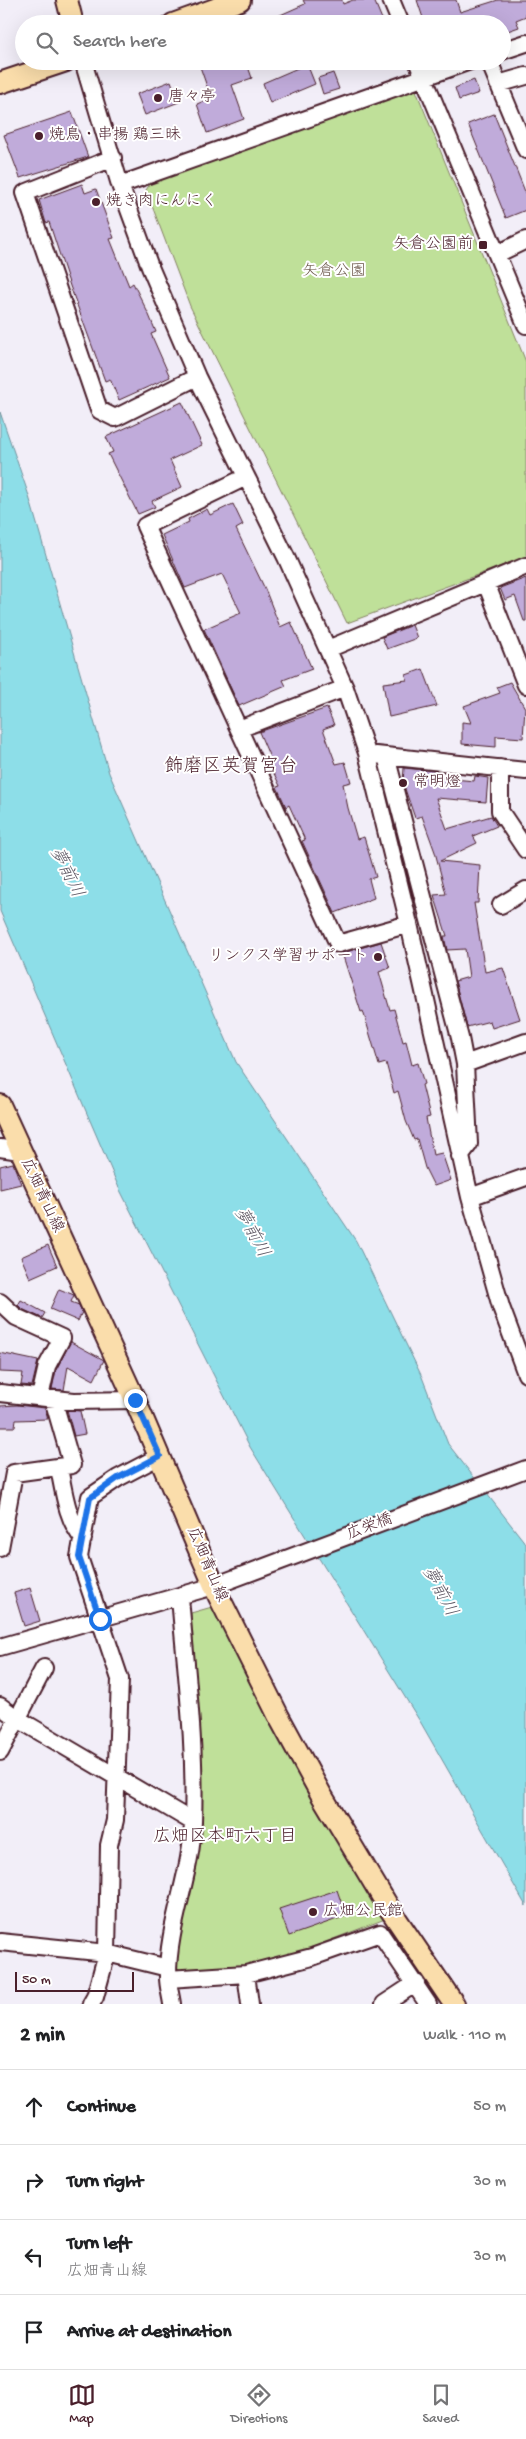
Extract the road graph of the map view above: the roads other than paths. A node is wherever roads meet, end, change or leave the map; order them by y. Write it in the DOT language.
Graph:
graph roads {
  1 [pos="67,0"];
  2 [pos="240,0"];
  3 [pos="391,0"];
  4 [pos="71,15"];
  5 [pos="198,15"];
  6 [pos="398,15"];
  7 [pos="526,43"];
  8 [pos="511,48"];
  9 [pos="39,70"];
  10 [pos="86,70"];
  11 [pos="417,70"];
  12 [pos="420,70"];
  13 [pos="493,70"];
  14 [pos="526,76"];
  15 [pos="0,83"];
  16 [pos="498,84"];
  17 [pos="526,150"];
  18 [pos="113,158"];
  19 [pos="120,185"];
  20 [pos="526,240"];
  21 [pos="497,254"];
  22 [pos="526,325"];
  23 [pos="197,376"];
  24 [pos="246,477"];
  25 [pos="526,566"];
  26 [pos="486,583"];
  27 [pos="328,649"];
  28 [pos="526,685"];
  29 [pos="345,688"];
  30 [pos="239,729"];
  31 [pos="367,753"];
  32 [pos="386,756"];
  33 [pos="500,768"];
  34 [pos="526,771"];
  35 [pos="526,850"];
  36 [pos="526,890"];
  37 [pos="501,905"];
  38 [pos="409,924"];
  39 [pos="526,1042"];
  40 [pos="465,1064"];
  41 [pos="0,1105"];
  42 [pos="0,1148"];
  43 [pos="20,1151"];
  44 [pos="460,1156"];
  45 [pos="526,1177"];
  46 [pos="470,1197"];
  47 [pos="0,1302"];
  48 [pos="526,1374"];
  49 [pos="0,1394"];
  50 [pos="47,1398"];
  51 [pos="135,1400"];
  52 [pos="160,1456"];
  53 [pos="59,1468"];
  54 [pos="526,1469"];
  55 [pos="83,1539"];
  56 [pos="0,1548"];
  57 [pos="214,1586"];
  58 [pos="180,1597"];
  59 [pos="100,1619"];
  60 [pos="0,1647"];
  61 [pos="44,1668"];
  62 [pos="0,1706"];
  63 [pos="18,1719"];
  64 [pos="0,1752"];
  65 [pos="117,1777"];
  66 [pos="193,1822"];
  67 [pos="0,1942"];
  68 [pos="107,1953"];
  69 [pos="246,1974"];
  70 [pos="416,1983"];
  71 [pos="168,1990"];
  72 [pos="90,2004"];
  73 [pos="250,2004"];
  74 [pos="384,2004"];
  75 [pos="428,2004"];
  76 [pos="454,2004"];
  1 -- 4 [label="main road"];
  2 -- 5 [label="main road"];
  3 -- 6 [label="street"];
  7 -- 8 [label="street"];
  9 -- 15 [label="main road"];
  10 -- 18 [label="street"];
  11 -- 19 [label="street"];
  12 -- 21 [label="street"];
  13 -- 16 [label="street"];
  14 -- 16 [label="street"];
  16 -- 17 [label="street"];
  18 -- 19 [label="street"];
  18 -- 23 [label="street"];
  19 -- 23 [label="street"];
  20 -- 21 [label="street"];
  21 -- 22 [label="street"];
  23 -- 24 [label="street"];
  24 -- 27 [label="street"];
  24 -- 30 [label="street"];
  25 -- 26 [label="street"];
  26 -- 27 [label="street"];
  26 -- 28 [label="street"];
  27 -- 29 [label="street"];
  29 -- 30 [label="street"];
  29 -- 31 [label="street"];
  30 -- 38 [label="street"];
  31 -- 32 [label="street"];
  31 -- 38 [label="street"];
  32 -- 33 [label="street"];
  32 -- 40 [label="street"];
  33 -- 34 [label="street"];
  33 -- 35 [label="street"];
  36 -- 37 [label="street"];
  38 -- 44 [label="street"];
  39 -- 40 [label="street"];
  40 -- 44 [label="street"];
  41 -- 43 [label="main road, 広畑青山線"];
  42 -- 43 [label="street"];
  43 -- 51 [label="main road, 広畑青山線"];
  44 -- 46 [label="street"];
  45 -- 46 [label="street"];
  46 -- 48 [label="street"];
  47 -- 50 [label="street"];
  49 -- 50 [label="street"];
  50 -- 51 [label="street"];
  50 -- 53 [label="street"];
  51 -- 52 [label="main road, 広畑青山線"];
  52 -- 55 [label="street"];
  52 -- 57 [label="main road, 広畑青山線"];
  53 -- 55 [label="street"];
  53 -- 56 [label="street"];
  54 -- 57 [label="street, 広栄橋"];
  55 -- 59 [label="street"];
  57 -- 58 [label="street, 広栄橋"];
  57 -- 76 [label="main road, 広畑青山線"];
  58 -- 59 [label="street, 広栄橋"];
  58 -- 66 [label="street"];
  59 -- 60 [label="street, 広栄橋"];
  59 -- 65 [label="street"];
  61 -- 63 [label="street"];
  62 -- 63 [label="street"];
  63 -- 64 [label="street"];
  63 -- 65 [label="street"];
  65 -- 66 [label="street"];
  65 -- 68 [label="street"];
  66 -- 71 [label="street"];
  67 -- 68 [label="street"];
  68 -- 71 [label="street"];
  68 -- 72 [label="street"];
  69 -- 70 [label="street"];
  69 -- 71 [label="street"];
  69 -- 73 [label="street"];
  70 -- 74 [label="street"];
  70 -- 75 [label="street"];
}
